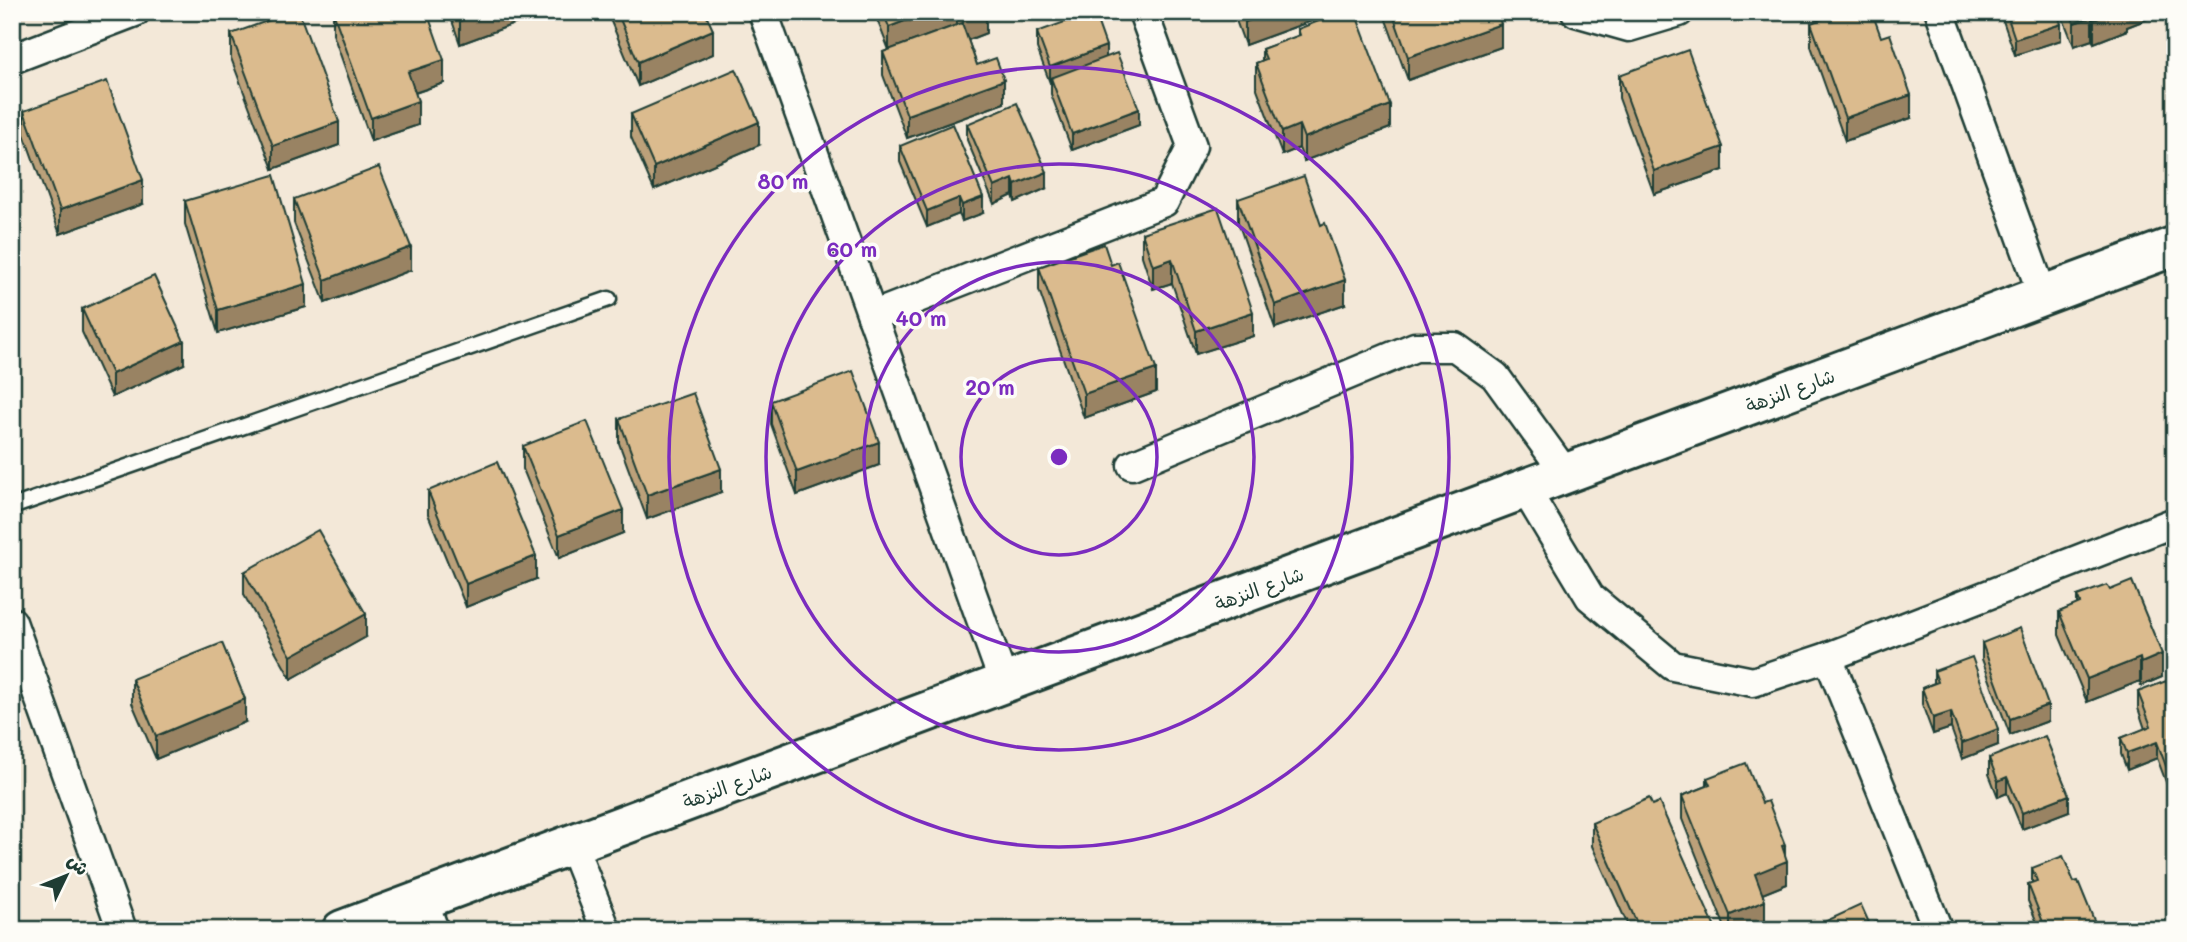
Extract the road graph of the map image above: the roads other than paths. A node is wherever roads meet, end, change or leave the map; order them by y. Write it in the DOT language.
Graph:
graph roads {
  1 [pos="135,12"];
  2 [pos="763,12"];
  3 [pos="1143,12"];
  4 [pos="1576,12"];
  5 [pos="1679,12"];
  6 [pos="1940,12"];
  7 [pos="12,59"];
  8 [pos="2175,246"];
  9 [pos="2043,296"];
  10 [pos="609,299"];
  11 [pos="872,316"];
  12 [pos="1132,465"];
  13 [pos="1566,474"];
  14 [pos="1525,489"];
  15 [pos="12,507"];
  16 [pos="2175,522"];
  17 [pos="12,622"];
  18 [pos="1828,657"];
  19 [pos="1004,683"];
  20 [pos="572,844"];
  21 [pos="428,915"];
  22 [pos="122,930"];
  23 [pos="342,930"];
  24 [pos="606,930"];
  25 [pos="1938,930"];
  1 -- 7 [label="street"];
  2 -- 11 [label="street"];
  3 -- 11 [label="street"];
  4 -- 5 [label="street"];
  6 -- 9 [label="street"];
  8 -- 9 [label="main road, شارع النزهة"];
  9 -- 13 [label="main road, شارع النزهة"];
  10 -- 15 [label="lane"];
  11 -- 19 [label="street"];
  12 -- 13 [label="street"];
  13 -- 14 [label="main road, شارع النزهة"];
  14 -- 18 [label="street"];
  14 -- 19 [label="main road, شارع النزهة"];
  16 -- 18 [label="street"];
  17 -- 22 [label="street"];
  18 -- 25 [label="street"];
  19 -- 20 [label="main road, شارع النزهة"];
  20 -- 21 [label="main road, شارع النزهة"];
  20 -- 24 [label="street"];
  21 -- 23 [label="main road, شارع النزهة"];
}
